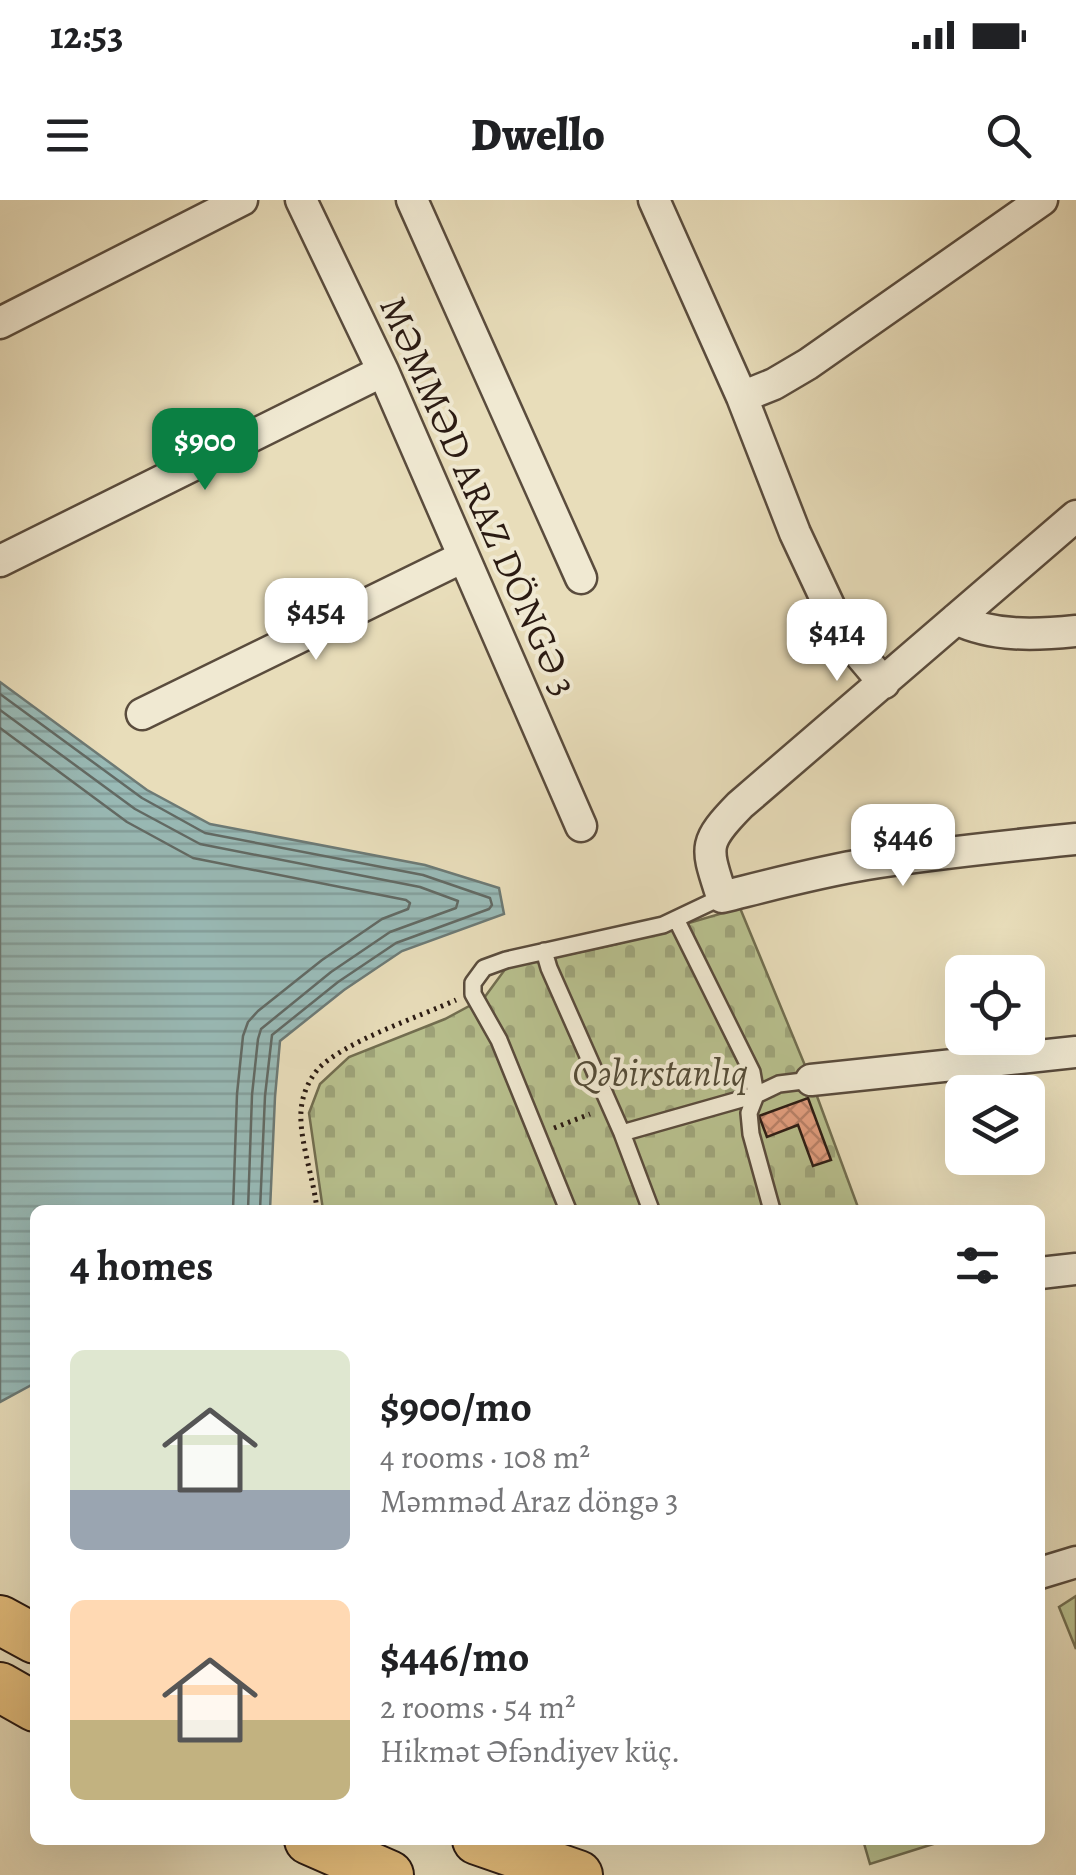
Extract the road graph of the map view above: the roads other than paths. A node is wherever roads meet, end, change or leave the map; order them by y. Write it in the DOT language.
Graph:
graph roads {
  1 [pos="242,200"];
  2 [pos="301,200"];
  3 [pos="412,200"];
  4 [pos="655,200"];
  5 [pos="1042,200"];
  6 [pos="0,323"];
  7 [pos="384,370"];
  8 [pos="742,397"];
  9 [pos="1076,516"];
  10 [pos="463,558"];
  11 [pos="0,561"];
  12 [pos="581,578"];
  13 [pos="956,619"];
  14 [pos="1076,631"];
  15 [pos="884,683"];
  16 [pos="142,714"];
  17 [pos="580,826"];
  18 [pos="1076,839"];
  19 [pos="722,897"];
  20 [pos="676,919"];
  21 [pos="544,952"];
  22 [pos="1076,1052"];
  23 [pos="811,1080"];
  24 [pos="756,1095"];
  25 [pos="622,1133"];
  26 [pos="566,1205"];
  27 [pos="649,1205"];
  28 [pos="771,1205"];
  29 [pos="1076,1269"];
  30 [pos="1045,1272"];
  31 [pos="1076,1562"];
  32 [pos="1045,1571"];
  33 [pos="0,1620"];
  34 [pos="30,1635"];
  35 [pos="0,1686"];
  36 [pos="30,1703"];
  37 [pos="321,1845"];
  38 [pos="492,1845"];
  39 [pos="390,1875"];
  40 [pos="578,1875"];
  1 -- 6 [label="street"];
  2 -- 7 [label="street, MƏMMƏD ARAZ DÖNGƏ 3"];
  3 -- 12 [label="street"];
  4 -- 8 [label="street"];
  5 -- 8 [label="street"];
  7 -- 10 [label="street, MƏMMƏD ARAZ DÖNGƏ 3"];
  7 -- 11 [label="street"];
  8 -- 15 [label="street"];
  9 -- 13 [label="street"];
  10 -- 16 [label="street"];
  10 -- 17 [label="street, MƏMMƏD ARAZ DÖNGƏ 3"];
  13 -- 14 [label="street"];
  13 -- 15 [label="street"];
  15 -- 19 [label="street"];
  18 -- 19 [label="street"];
  19 -- 20 [label="lane"];
  20 -- 21 [label="lane"];
  20 -- 24 [label="lane"];
  21 -- 25 [label="lane"];
  21 -- 26 [label="lane"];
  22 -- 23 [label="street"];
  23 -- 24 [label="lane"];
  24 -- 25 [label="lane"];
  24 -- 28 [label="lane"];
  25 -- 27 [label="lane"];
  29 -- 30 [label="street"];
  31 -- 32 [label="street"];
  33 -- 34 [label="highway"];
  35 -- 36 [label="highway"];
  37 -- 39 [label="highway"];
  38 -- 40 [label="highway"];
}
